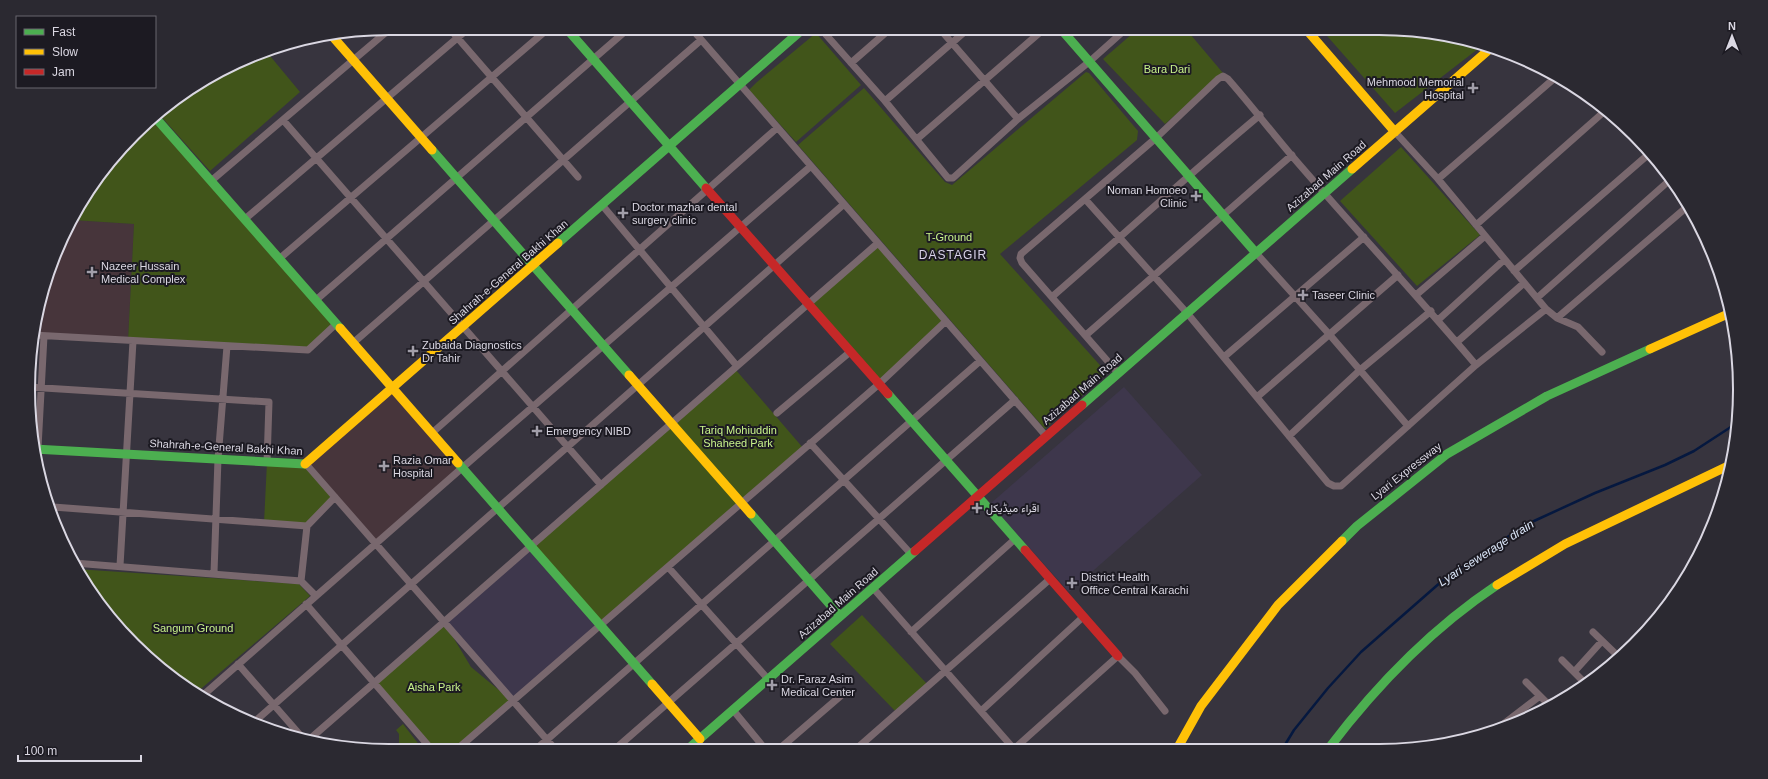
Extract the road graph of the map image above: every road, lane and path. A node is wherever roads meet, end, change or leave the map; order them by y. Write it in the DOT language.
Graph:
graph roads {
  1 [pos="381,35"];
  2 [pos="456,35"];
  3 [pos="461,35"];
  4 [pos="541,35"];
  5 [pos="572,35"];
  6 [pos="621,35"];
  7 [pos="697,35"];
  8 [pos="796,35"];
  9 [pos="826,35"];
  10 [pos="883,35"];
  11 [pos="945,35"];
  12 [pos="961,35"];
  13 [pos="1037,35"];
  14 [pos="1066,35"];
  15 [pos="1119,35"];
  16 [pos="1311,35"];
  17 [pos="458,38"];
  18 [pos="335,39"];
  19 [pos="701,40"];
  20 [pos="952,43"];
  21 [pos="1486,52"];
  22 [pos="593,59"];
  23 [pos="353,60"];
  24 [pos="1089,62"];
  25 [pos="851,63"];
  26 [pos="492,77"];
  27 [pos="1553,80"];
  28 [pos="984,81"];
  29 [pos="740,84"];
  30 [pos="386,98"];
  31 [pos="884,101"];
  32 [pos="631,102"];
  33 [pos="1601,114"];
  34 [pos="1260,115"];
  35 [pos="526,118"];
  36 [pos="1018,119"];
  37 [pos="283,120"];
  38 [pos="158,121"];
  39 [pos="777,128"];
  40 [pos="1395,132"];
  41 [pos="421,138"];
  42 [pos="1156,138"];
  43 [pos="917,139"];
  44 [pos="670,146"];
  45 [pos="1292,155"];
  46 [pos="1646,157"];
  47 [pos="316,158"];
  48 [pos="563,160"];
  49 [pos="811,166"];
  50 [pos="1188,175"];
  51 [pos="578,177"];
  52 [pos="456,178"];
  53 [pos="1438,179"];
  54 [pos="211,181"];
  55 [pos="1666,183"];
  56 [pos="708,189"];
  57 [pos="1325,193"];
  58 [pos="351,198"];
  59 [pos="1085,199"];
  60 [pos="844,204"];
  61 [pos="602,205"];
  62 [pos="1684,209"];
  63 [pos="1223,215"];
  64 [pos="245,219"];
  65 [pos="494,220"];
  66 [pos="1476,225"];
  67 [pos="741,227"];
  68 [pos="1485,236"];
  69 [pos="1364,237"];
  70 [pos="1120,238"];
  71 [pos="386,239"];
  72 [pos="878,243"];
  73 [pos="639,250"];
  74 [pos="1256,253"];
  75 [pos="280,259"];
  76 [pos="1504,260"];
  77 [pos="774,265"];
  78 [pos="533,266"];
  79 [pos="1514,271"];
  80 [pos="1398,275"];
  81 [pos="1155,277"];
  82 [pos="424,281"];
  83 [pos="1524,283"];
  84 [pos="671,288"];
  85 [pos="1416,295"];
  86 [pos="1053,296"];
  87 [pos="1295,297"];
  88 [pos="1537,298"];
  89 [pos="316,300"];
  90 [pos="808,304"];
  91 [pos="1546,309"];
  92 [pos="572,310"];
  93 [pos="1431,311"];
  94 [pos="1187,313"];
  95 [pos="1725,315"];
  96 [pos="1557,318"];
  97 [pos="1438,320"];
  98 [pos="946,321"];
  99 [pos="336,324"];
  100 [pos="463,327"];
  101 [pos="704,327"];
  102 [pos="1329,334"];
  103 [pos="1086,335"];
  104 [pos="39,336"];
  105 [pos="44,336"];
  106 [pos="133,341"];
  107 [pos="1457,342"];
  108 [pos="353,343"];
  109 [pos="227,346"];
  110 [pos="603,346"];
  111 [pos="850,352"];
  112 [pos="1602,352"];
  113 [pos="1224,357"];
  114 [pos="980,361"];
  115 [pos="1476,365"];
  116 [pos="737,366"];
  117 [pos="1360,370"];
  118 [pos="502,371"];
  119 [pos="1118,373"];
  120 [pos="879,384"];
  121 [pos="638,385"];
  122 [pos="35,388"];
  123 [pos="41,388"];
  124 [pos="393,388"];
  125 [pos="130,393"];
  126 [pos="1256,397"];
  127 [pos="223,399"];
  128 [pos="1015,400"];
  129 [pos="533,407"];
  130 [pos="777,413"];
  131 [pos="912,421"];
  132 [pos="671,424"];
  133 [pos="1408,426"];
  134 [pos="38,431"];
  135 [pos="432,433"];
  136 [pos="1046,436"];
  137 [pos="1289,436"];
  138 [pos="810,444"];
  139 [pos="568,447"];
  140 [pos="40,450"];
  141 [pos="127,454"];
  142 [pos="218,459"];
  143 [pos="946,460"];
  144 [pos="267,462"];
  145 [pos="306,464"];
  146 [pos="462,468"];
  147 [pos="1724,468"];
  148 [pos="844,480"];
  149 [pos="601,485"];
  150 [pos="978,496"];
  151 [pos="335,497"];
  152 [pos="741,503"];
  153 [pos="56,508"];
  154 [pos="498,508"];
  155 [pos="123,512"];
  156 [pos="879,519"];
  157 [pos="216,520"];
  158 [pos="307,526"];
  159 [pos="1015,539"];
  160 [pos="774,542"];
  161 [pos="375,544"];
  162 [pos="531,546"];
  163 [pos="912,554"];
  164 [pos="80,563"];
  165 [pos="120,566"];
  166 [pos="668,567"];
  167 [pos="214,573"];
  168 [pos="1050,578"];
  169 [pos="809,580"];
  170 [pos="301,581"];
  171 [pos="411,584"];
  172 [pos="873,588"];
  173 [pos="316,596"];
  174 [pos="306,604"];
  175 [pos="702,605"];
  176 [pos="840,616"];
  177 [pos="1083,616"];
  178 [pos="444,622"];
  179 [pos="601,625"];
  180 [pos="911,632"];
  181 [pos="1593,632"];
  182 [pos="1602,641"];
  183 [pos="736,644"];
  184 [pos="341,645"];
  185 [pos="1615,653"];
  186 [pos="1118,656"];
  187 [pos="1562,660"];
  188 [pos="238,664"];
  189 [pos="635,664"];
  190 [pos="945,670"];
  191 [pos="1574,672"];
  192 [pos="768,679"];
  193 [pos="1582,680"];
  194 [pos="1526,682"];
  195 [pos="374,684"];
  196 [pos="206,693"];
  197 [pos="844,693"];
  198 [pos="1540,696"];
  199 [pos="512,701"];
  200 [pos="1546,702"];
  201 [pos="669,703"];
  202 [pos="274,705"];
  203 [pos="733,710"];
  204 [pos="981,711"];
  205 [pos="1165,711"];
  206 [pos="1511,718"];
  207 [pos="258,719"];
  208 [pos="297,732"];
  209 [pos="314,736"];
  210 [pos="547,739"];
  211 [pos="700,739"];
  212 [pos="426,744"];
  213 [pos="463,744"];
  214 [pos="542,744"];
  215 [pos="551,744"];
  216 [pos="621,744"];
  217 [pos="694,744"];
  218 [pos="761,744"];
  219 [pos="785,744"];
  220 [pos="862,744"];
  221 [pos="1010,744"];
  222 [pos="1020,744"];
  223 [pos="1180,744"];
  224 [pos="1332,744"];
  1 -- 23 [label="street"];
  2 -- 17 [label="street"];
  3 -- 17 [label="street"];
  4 -- 26 [label="street"];
  5 -- 22 [label="main road"];
  6 -- 22 [label="street"];
  7 -- 19 [label="street"];
  8 -- 29 [label="main road, Shahrah-e-General Bakhi Khan"];
  9 -- 25 [label="street"];
  10 -- 25 [label="street"];
  11 -- 20 [label="street"];
  12 -- 20 [label="street"];
  13 -- 28 [label="street"];
  14 -- 24 [label="main road"];
  15 -- 24 [label="street"];
  16 -- 40 [label="main road"];
  17 -- 26 [label="street"];
  17 -- 30 [label="street"];
  18 -- 23 [label="main road"];
  19 -- 29 [label="street"];
  19 -- 32 [label="street"];
  20 -- 28 [label="street"];
  20 -- 31 [label="street"];
  21 -- 40 [label="main road, Azizabad Main Road"];
  22 -- 32 [label="main road"];
  22 -- 35 [label="street"];
  23 -- 30 [label="main road"];
  23 -- 37 [label="street"];
  24 -- 36 [label="street"];
  24 -- 42 [label="main road"];
  25 -- 31 [label="street"];
  26 -- 35 [label="street"];
  26 -- 41 [label="street"];
  27 -- 53 [label="street"];
  28 -- 36 [label="street"];
  28 -- 43 [label="street"];
  29 -- 39 [label="street"];
  29 -- 44 [label="main road, Shahrah-e-General Bakhi Khan"];
  30 -- 41 [label="main road"];
  30 -- 47 [label="street"];
  31 -- 43 [label="street"];
  32 -- 44 [label="main road"];
  32 -- 48 [label="street"];
  33 -- 66 [label="street"];
  34 -- 42 [label="street"];
  34 -- 45 [label="street"];
  34 -- 50 [label="street"];
  35 -- 48 [label="street"];
  35 -- 52 [label="street"];
  36 -- 43 [label="street"];
  37 -- 47 [label="street"];
  37 -- 54 [label="street"];
  38 -- 54 [label="main road"];
  39 -- 49 [label="street"];
  39 -- 56 [label="street"];
  40 -- 53 [label="street"];
  40 -- 57 [label="main road, Azizabad Main Road"];
  41 -- 52 [label="main road"];
  41 -- 58 [label="street"];
  42 -- 50 [label="main road"];
  42 -- 59 [label="street"];
  44 -- 56 [label="main road"];
  44 -- 61 [label="main road, Shahrah-e-General Bakhi Khan"];
  45 -- 57 [label="street"];
  45 -- 63 [label="street"];
  46 -- 79 [label="street"];
  47 -- 58 [label="street"];
  47 -- 64 [label="street"];
  48 -- 51 [label="street"];
  48 -- 65 [label="street"];
  49 -- 60 [label="street"];
  49 -- 67 [label="street"];
  50 -- 63 [label="main road"];
  50 -- 70 [label="street"];
  52 -- 65 [label="main road"];
  52 -- 71 [label="street"];
  53 -- 66 [label="street"];
  54 -- 64 [label="main road"];
  55 -- 88 [label="street"];
  56 -- 67 [label="main road"];
  56 -- 73 [label="street"];
  57 -- 69 [label="street"];
  57 -- 74 [label="main road, Azizabad Main Road"];
  58 -- 71 [label="street"];
  58 -- 75 [label="street"];
  59 -- 70 [label="street"];
  59 -- 86 [label="street"];
  60 -- 72 [label="street"];
  60 -- 77 [label="street"];
  61 -- 73 [label="street"];
  61 -- 78 [label="main road, Shahrah-e-General Bakhi Khan"];
  62 -- 96 [label="street"];
  63 -- 74 [label="main road"];
  63 -- 81 [label="street"];
  64 -- 75 [label="main road"];
  65 -- 78 [label="main road"];
  65 -- 82 [label="street"];
  66 -- 68 [label="street"];
  67 -- 77 [label="main road"];
  67 -- 84 [label="street"];
  68 -- 76 [label="street"];
  68 -- 85 [label="street"];
  69 -- 80 [label="street"];
  69 -- 87 [label="street"];
  70 -- 81 [label="street"];
  70 -- 86 [label="street"];
  71 -- 82 [label="street"];
  71 -- 89 [label="street"];
  72 -- 90 [label="street"];
  72 -- 98 [label="street"];
  73 -- 84 [label="street"];
  73 -- 92 [label="street"];
  74 -- 87 [label="street"];
  74 -- 94 [label="main road, Azizabad Main Road"];
  75 -- 89 [label="main road"];
  76 -- 79 [label="street"];
  76 -- 97 [label="street"];
  77 -- 90 [label="main road"];
  77 -- 101 [label="street"];
  78 -- 92 [label="main road"];
  78 -- 100 [label="main road, Shahrah-e-General Bakhi Khan"];
  79 -- 83 [label="street"];
  80 -- 85 [label="street"];
  80 -- 102 [label="street"];
  81 -- 94 [label="street"];
  81 -- 103 [label="street"];
  82 -- 100 [label="street"];
  82 -- 108 [label="street"];
  83 -- 88 [label="street"];
  83 -- 107 [label="street"];
  84 -- 101 [label="street"];
  84 -- 110 [label="street"];
  85 -- 93 [label="street"];
  86 -- 103 [label="street"];
  87 -- 102 [label="street"];
  87 -- 113 [label="street"];
  88 -- 91 [label="street"];
  89 -- 99 [label="main road"];
  90 -- 111 [label="main road"];
  90 -- 116 [label="street"];
  91 -- 96 [label="street"];
  91 -- 115 [label="street"];
  92 -- 110 [label="main road"];
  92 -- 118 [label="street"];
  93 -- 97 [label="street"];
  93 -- 117 [label="street"];
  94 -- 113 [label="street"];
  94 -- 119 [label="main road, Azizabad Main Road"];
  95 -- 223 [label="main road, Lyari Expressway"];
  96 -- 112 [label="street"];
  97 -- 107 [label="street"];
  98 -- 114 [label="street"];
  98 -- 120 [label="street"];
  99 -- 108 [label="main road"];
  99 -- 109 [label="street"];
  100 -- 118 [label="street"];
  100 -- 124 [label="main road, Shahrah-e-General Bakhi Khan"];
  101 -- 116 [label="street"];
  101 -- 121 [label="street"];
  102 -- 117 [label="street"];
  102 -- 126 [label="street"];
  103 -- 119 [label="street"];
  104 -- 105 [label="street"];
  105 -- 106 [label="street"];
  105 -- 123 [label="street"];
  106 -- 109 [label="street"];
  106 -- 125 [label="street"];
  107 -- 115 [label="street"];
  108 -- 124 [label="main road"];
  109 -- 127 [label="street"];
  110 -- 121 [label="main road"];
  110 -- 129 [label="street"];
  111 -- 120 [label="main road"];
  111 -- 130 [label="street"];
  113 -- 126 [label="street"];
  114 -- 128 [label="street"];
  114 -- 131 [label="street"];
  115 -- 133 [label="street"];
  116 -- 132 [label="street"];
  117 -- 133 [label="street"];
  117 -- 137 [label="street"];
  118 -- 129 [label="street"];
  118 -- 135 [label="street"];
  119 -- 136 [label="main road, Azizabad Main Road"];
  120 -- 131 [label="main road"];
  120 -- 138 [label="street"];
  121 -- 132 [label="main road"];
  121 -- 139 [label="street"];
  122 -- 123 [label="street"];
  123 -- 125 [label="street"];
  123 -- 134 [label="street"];
  124 -- 135 [label="main road"];
  124 -- 145 [label="main road, Shahrah-e-General Bakhi Khan"];
  125 -- 127 [label="street"];
  125 -- 141 [label="street"];
  126 -- 137 [label="street"];
  127 -- 142 [label="street"];
  127 -- 144 [label="street"];
  128 -- 136 [label="street"];
  128 -- 143 [label="street"];
  129 -- 139 [label="street"];
  129 -- 146 [label="street"];
  131 -- 143 [label="main road"];
  131 -- 148 [label="street"];
  132 -- 149 [label="street"];
  132 -- 152 [label="main road"];
  133 -- 137 [label="street"];
  135 -- 146 [label="main road"];
  136 -- 150 [label="main road, Azizabad Main Road"];
  138 -- 148 [label="street"];
  138 -- 152 [label="street"];
  139 -- 149 [label="street"];
  139 -- 154 [label="street"];
  140 -- 141 [label="main road, Shahrah-e-General Bakhi Khan"];
  141 -- 142 [label="main road, Shahrah-e-General Bakhi Khan"];
  141 -- 155 [label="street"];
  142 -- 144 [label="main road, Shahrah-e-General Bakhi Khan"];
  142 -- 157 [label="street"];
  143 -- 150 [label="main road"];
  143 -- 156 [label="street"];
  144 -- 145 [label="main road, Shahrah-e-General Bakhi Khan"];
  145 -- 151 [label="street"];
  146 -- 154 [label="main road"];
  146 -- 161 [label="street"];
  147 -- 224 [label="main road"];
  148 -- 156 [label="street"];
  148 -- 160 [label="street"];
  149 -- 162 [label="street"];
  150 -- 159 [label="main road"];
  150 -- 163 [label="main road, Azizabad Main Road"];
  151 -- 158 [label="street"];
  151 -- 161 [label="street"];
  152 -- 160 [label="main road"];
  152 -- 166 [label="street"];
  153 -- 155 [label="street"];
  154 -- 162 [label="main road"];
  154 -- 171 [label="street"];
  155 -- 157 [label="street"];
  155 -- 165 [label="street"];
  156 -- 163 [label="street"];
  156 -- 169 [label="street"];
  157 -- 158 [label="street"];
  157 -- 167 [label="street"];
  158 -- 170 [label="street"];
  159 -- 168 [label="main road"];
  159 -- 180 [label="street"];
  160 -- 169 [label="main road"];
  160 -- 175 [label="street"];
  161 -- 171 [label="street"];
  161 -- 173 [label="street"];
  162 -- 178 [label="street"];
  162 -- 179 [label="main road"];
  163 -- 172 [label="main road, Azizabad Main Road"];
  164 -- 165 [label="street"];
  165 -- 167 [label="street"];
  166 -- 175 [label="street"];
  166 -- 179 [label="street"];
  167 -- 170 [label="street"];
  168 -- 177 [label="main road"];
  168 -- 190 [label="street"];
  169 -- 176 [label="main road"];
  169 -- 183 [label="street"];
  170 -- 173 [label="street"];
  171 -- 178 [label="street"];
  171 -- 184 [label="street"];
  172 -- 176 [label="main road, Azizabad Main Road"];
  172 -- 180 [label="street"];
  173 -- 174 [label="street"];
  174 -- 184 [label="street"];
  174 -- 188 [label="street"];
  175 -- 183 [label="street"];
  175 -- 189 [label="street"];
  176 -- 192 [label="main road, Azizabad Main Road"];
  177 -- 186 [label="main road"];
  177 -- 204 [label="street"];
  178 -- 195 [label="street"];
  178 -- 199 [label="street"];
  179 -- 189 [label="main road"];
  179 -- 199 [label="street"];
  180 -- 190 [label="street"];
  181 -- 182 [label="street"];
  182 -- 185 [label="street"];
  182 -- 191 [label="street"];
  183 -- 192 [label="street"];
  183 -- 201 [label="street"];
  184 -- 195 [label="street"];
  184 -- 202 [label="street"];
  186 -- 205 [label="street"];
  186 -- 222 [label="street"];
  187 -- 191 [label="street"];
  188 -- 196 [label="street"];
  188 -- 202 [label="street"];
  189 -- 201 [label="main road"];
  189 -- 210 [label="street"];
  190 -- 204 [label="street"];
  190 -- 220 [label="street"];
  191 -- 193 [label="street"];
  192 -- 203 [label="main road, Azizabad Main Road"];
  194 -- 198 [label="street"];
  195 -- 209 [label="street"];
  195 -- 212 [label="street"];
  197 -- 219 [label="street"];
  198 -- 200 [label="street"];
  198 -- 206 [label="street"];
  199 -- 210 [label="street"];
  199 -- 213 [label="street"];
  201 -- 211 [label="main road"];
  201 -- 216 [label="street"];
  202 -- 207 [label="street"];
  202 -- 208 [label="street"];
  203 -- 211 [label="main road, Azizabad Main Road"];
  203 -- 218 [label="street"];
  204 -- 221 [label="street"];
  210 -- 214 [label="street"];
  210 -- 215 [label="street"];
  211 -- 217 [label="main road, Azizabad Main Road"];
}
